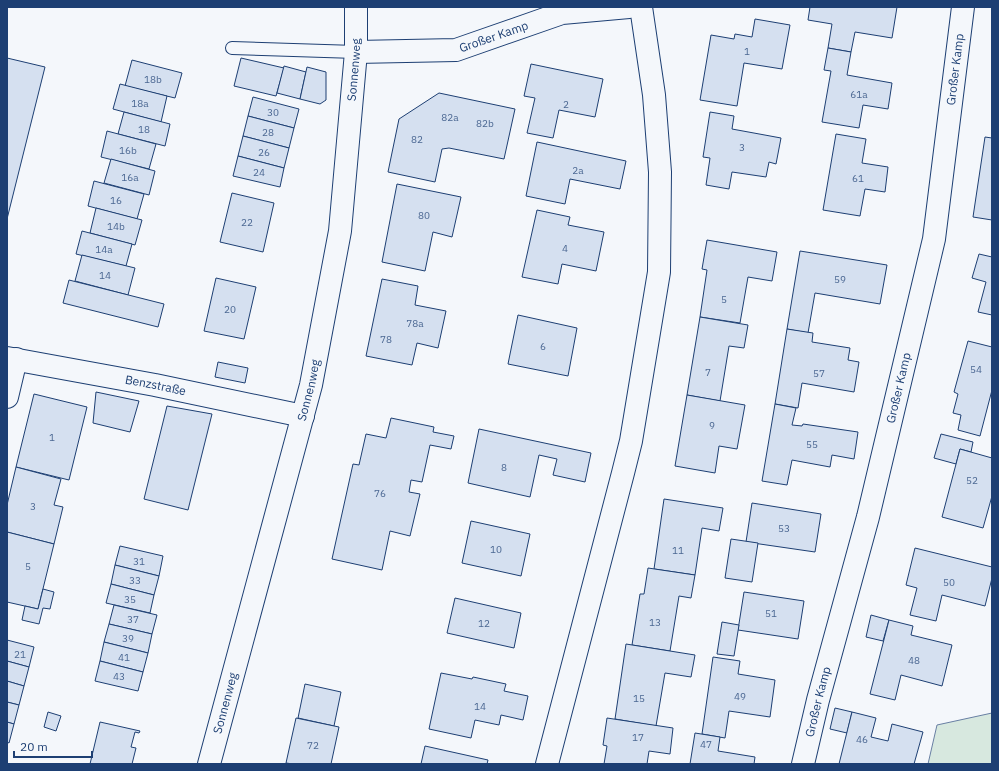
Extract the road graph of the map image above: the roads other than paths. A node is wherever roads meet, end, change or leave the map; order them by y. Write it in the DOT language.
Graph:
graph roads {
  1 [pos="356,7"];
  2 [pos="629,7"];
  3 [pos="641,7"];
  4 [pos="963,7"];
  5 [pos="232,48"];
  6 [pos="356,52"];
  7 [pos="12,359"];
  8 [pos="7,397"];
  9 [pos="303,416"];
  10 [pos="209,764"];
  11 [pos="547,764"];
  12 [pos="803,764"];
  1 -- 6 [label="street, Sonnenweg"];
  2 -- 6 [label="street, Großer Kamp"];
  3 -- 11 [label="street"];
  4 -- 12 [label="street, Großer Kamp"];
  5 -- 6 [label="lane"];
  6 -- 9 [label="street, Sonnenweg"];
  7 -- 8 [label="street"];
  7 -- 9 [label="street, Benzstraße"];
  9 -- 10 [label="street, Sonnenweg"];
}
